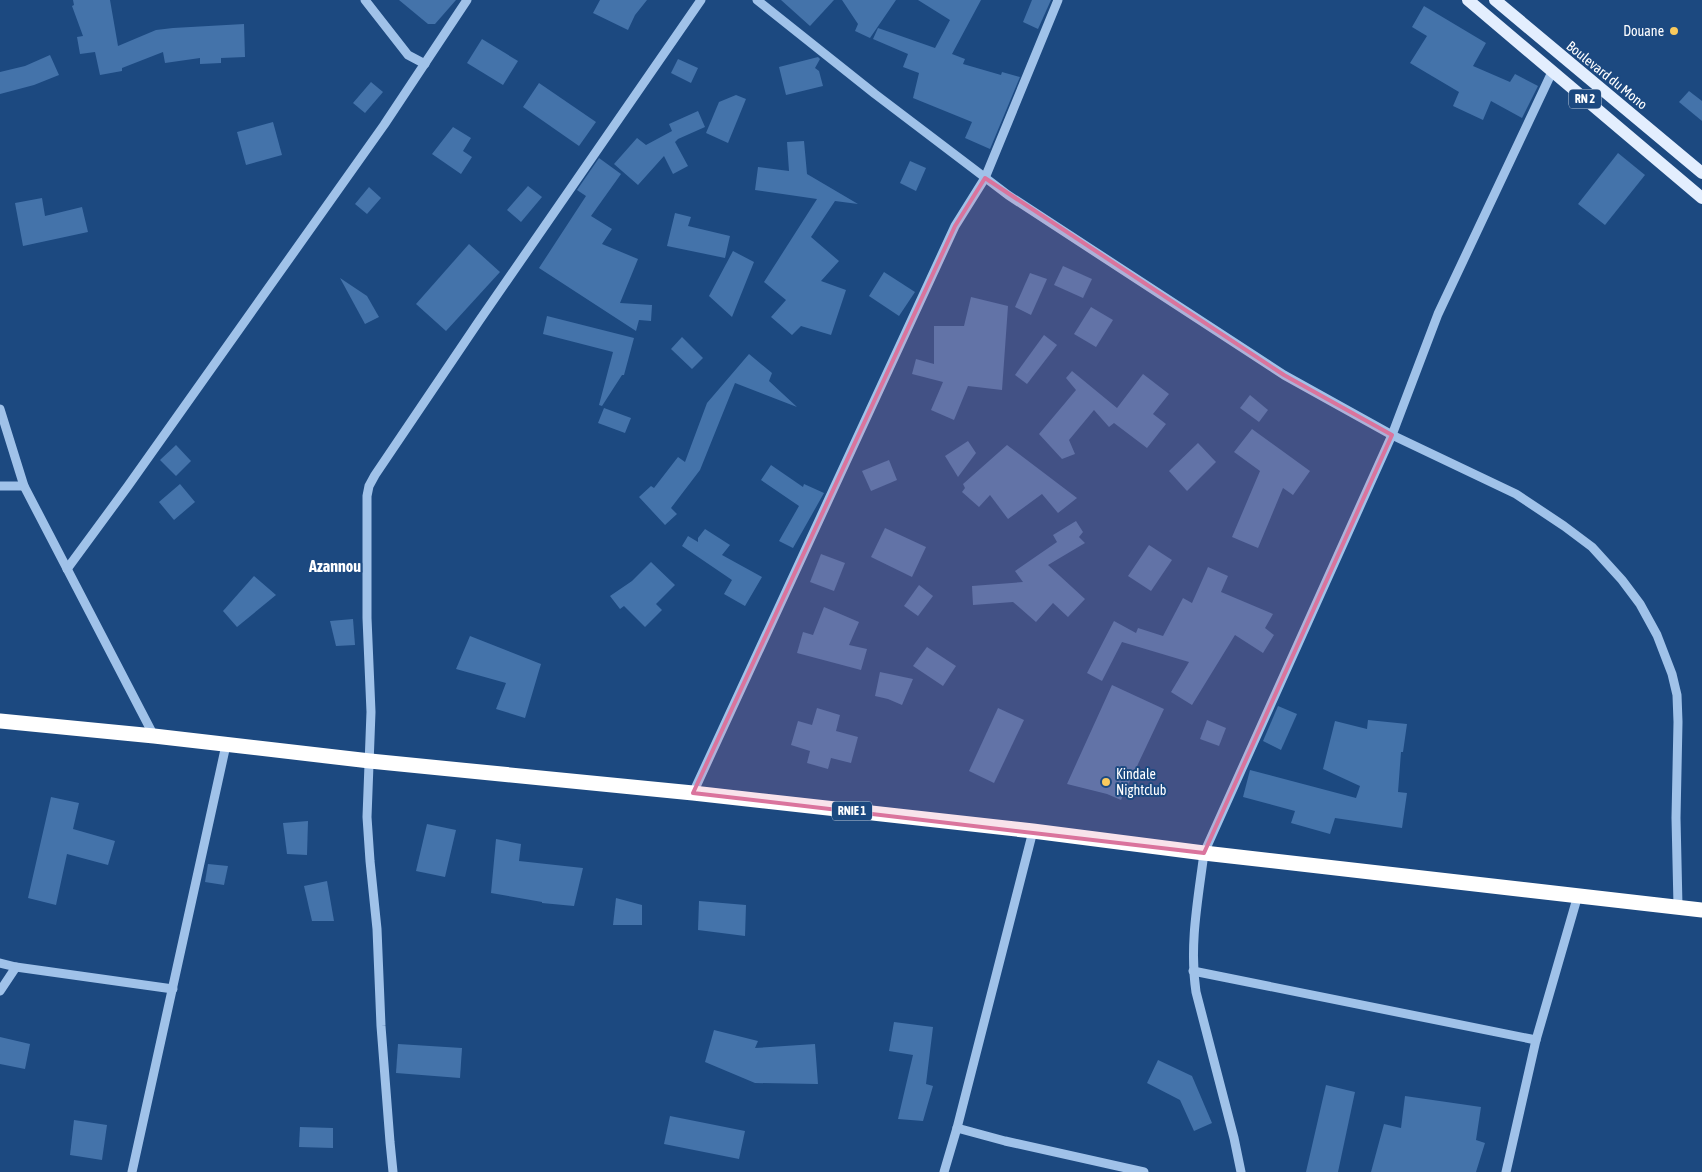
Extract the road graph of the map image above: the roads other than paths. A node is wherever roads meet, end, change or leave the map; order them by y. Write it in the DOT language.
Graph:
graph roads {
  1 [pos="365,0"];
  2 [pos="468,0"];
  3 [pos="701,0"];
  4 [pos="757,0"];
  5 [pos="1058,0"];
  6 [pos="1468,0"];
  7 [pos="1494,0"];
  8 [pos="425,64"];
  9 [pos="1552,72"];
  10 [pos="1702,173"];
  11 [pos="985,178"];
  12 [pos="1702,198"];
  13 [pos="0,409"];
  14 [pos="1392,435"];
  15 [pos="0,486"];
  16 [pos="24,486"];
  17 [pos="67,569"];
  18 [pos="0,721"];
  19 [pos="154,736"];
  20 [pos="226,745"];
  21 [pos="370,761"];
  22 [pos="693,793"];
  23 [pos="1033,830"];
  24 [pos="1204,854"];
  25 [pos="1578,895"];
  26 [pos="1678,906"];
  27 [pos="1702,910"];
  28 [pos="0,964"];
  29 [pos="16,967"];
  30 [pos="1193,971"];
  31 [pos="173,989"];
  32 [pos="0,991"];
  33 [pos="1536,1040"];
  34 [pos="957,1128"];
  35 [pos="132,1172"];
  36 [pos="394,1172"];
  37 [pos="944,1172"];
  38 [pos="1144,1172"];
  39 [pos="1241,1172"];
  40 [pos="1506,1172"];
  1 -- 8 [label="street"];
  2 -- 8 [label="street"];
  3 -- 21 [label="street"];
  4 -- 11 [label="street"];
  5 -- 11 [label="street"];
  6 -- 9 [label="main road, RN 2"];
  7 -- 10 [label="main road, Boulevard du Mono / RN 2"];
  8 -- 17 [label="street"];
  9 -- 12 [label="main road, RN 2"];
  9 -- 14 [label="street"];
  11 -- 14 [label="street"];
  11 -- 22 [label="street"];
  13 -- 16 [label="street"];
  14 -- 24 [label="street"];
  14 -- 26 [label="street"];
  15 -- 16 [label="street"];
  16 -- 17 [label="street"];
  17 -- 19 [label="street"];
  18 -- 19 [label="highway, RNIE 1"];
  19 -- 20 [label="highway, RNIE 1"];
  20 -- 21 [label="highway, RNIE 1"];
  20 -- 31 [label="street"];
  21 -- 22 [label="highway, RNIE 1"];
  21 -- 36 [label="street"];
  22 -- 23 [label="highway, RNIE 1"];
  23 -- 24 [label="highway, RNIE 1"];
  23 -- 34 [label="street"];
  24 -- 25 [label="highway, RNIE 1"];
  24 -- 30 [label="street"];
  25 -- 26 [label="highway, RNIE 1"];
  25 -- 33 [label="street"];
  26 -- 27 [label="highway, RNIE 1"];
  28 -- 29 [label="street"];
  29 -- 31 [label="street"];
  29 -- 32 [label="street"];
  30 -- 33 [label="street"];
  30 -- 39 [label="street"];
  31 -- 35 [label="street"];
  33 -- 40 [label="street"];
  34 -- 37 [label="street"];
  34 -- 38 [label="street"];
}
